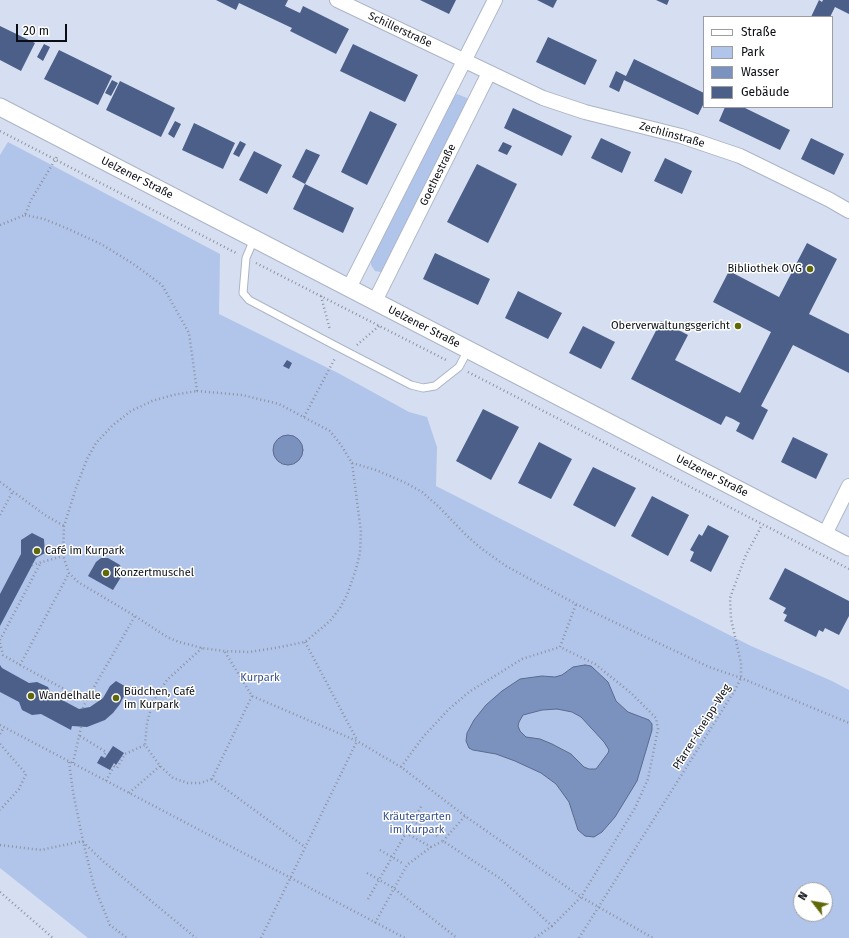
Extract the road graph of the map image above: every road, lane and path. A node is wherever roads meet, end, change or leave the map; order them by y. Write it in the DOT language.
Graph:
graph roads {
  1 [pos="337,0"];
  2 [pos="495,0"];
  3 [pos="464,60"];
  4 [pos="489,73"];
  5 [pos="0,107"];
  6 [pos="0,131"];
  7 [pos="52,165"];
  8 [pos="849,211"];
  9 [pos="25,215"];
  10 [pos="0,225"];
  11 [pos="254,239"];
  12 [pos="246,258"];
  13 [pos="331,278"];
  14 [pos="349,288"];
  15 [pos="321,296"];
  16 [pos="382,305"];
  17 [pos="379,326"];
  18 [pos="334,345"];
  19 [pos="469,350"];
  20 [pos="348,353"];
  21 [pos="459,367"];
  22 [pos="330,368"];
  23 [pos="197,391"];
  24 [pos="304,417"];
  25 [pos="352,463"];
  26 [pos="0,482"];
  27 [pos="849,486"];
  28 [pos="13,491"];
  29 [pos="772,507"];
  30 [pos="0,516"];
  31 [pos="762,525"];
  32 [pos="64,526"];
  33 [pos="825,534"];
  34 [pos="849,547"];
  35 [pos="64,556"];
  36 [pos="41,562"];
  37 [pos="32,565"];
  38 [pos="849,570"];
  39 [pos="69,573"];
  40 [pos="576,604"];
  41 [pos="136,616"];
  42 [pos="0,642"];
  43 [pos="305,642"];
  44 [pos="560,646"];
  45 [pos="202,648"];
  46 [pos="224,652"];
  47 [pos="20,665"];
  48 [pos="741,678"];
  49 [pos="252,696"];
  50 [pos="86,700"];
  51 [pos="83,708"];
  52 [pos="849,723"];
  53 [pos="0,725"];
  54 [pos="4,727"];
  55 [pos="81,727"];
  56 [pos="0,734"];
  57 [pos="80,736"];
  58 [pos="357,741"];
  59 [pos="0,744"];
  60 [pos="145,745"];
  61 [pos="105,757"];
  62 [pos="69,761"];
  63 [pos="74,763"];
  64 [pos="160,766"];
  65 [pos="401,767"];
  66 [pos="212,779"];
  67 [pos="106,781"];
  68 [pos="129,793"];
  69 [pos="422,805"];
  70 [pos="0,810"];
  71 [pos="402,815"];
  72 [pos="465,816"];
  73 [pos="412,821"];
  74 [pos="393,826"];
  75 [pos="406,833"];
  76 [pos="438,836"];
  77 [pos="83,841"];
  78 [pos="443,842"];
  79 [pos="0,845"];
  80 [pos="305,847"];
  81 [pos="431,847"];
  82 [pos="380,850"];
  83 [pos="392,857"];
  84 [pos="402,863"];
  85 [pos="367,873"];
  86 [pos="290,877"];
  87 [pos="379,880"];
  88 [pos="394,888"];
  89 [pos="0,892"];
  90 [pos="581,897"];
  91 [pos="368,899"];
  92 [pos="599,907"];
  93 [pos="375,923"];
  94 [pos="552,926"];
  95 [pos="53,938"];
  96 [pos="127,938"];
  97 [pos="196,938"];
  98 [pos="261,938"];
  99 [pos="405,938"];
  100 [pos="457,938"];
  101 [pos="535,938"];
  102 [pos="579,938"];
  103 [pos="653,938"];
  1 -- 3 [label="street, Schillerstraße"];
  2 -- 3 [label="street"];
  3 -- 4 [label="street"];
  3 -- 14 [label="street"];
  4 -- 8 [label="street, Zechlinstraße"];
  4 -- 16 [label="street, Goethestraße"];
  5 -- 11 [label="street, Uelzener Straße"];
  6 -- 12 [label="path"];
  7 -- 9 [label="path"];
  9 -- 10 [label="path"];
  9 -- 23 [label="path"];
  11 -- 12 [label="lane"];
  11 -- 13 [label="street, Uelzener Straße"];
  12 -- 15 [label="path"];
  12 -- 18 [label="lane"];
  13 -- 14 [label="street, Uelzener Straße"];
  13 -- 15 [label="path"];
  14 -- 16 [label="street, Uelzener Straße"];
  15 -- 17 [label="path"];
  15 -- 18 [label="path"];
  16 -- 17 [label="path"];
  16 -- 19 [label="street, Uelzener Straße"];
  17 -- 20 [label="path"];
  17 -- 21 [label="path"];
  18 -- 20 [label="lane"];
  19 -- 21 [label="lane"];
  19 -- 29 [label="street, Uelzener Straße"];
  20 -- 21 [label="lane"];
  21 -- 31 [label="path"];
  22 -- 24 [label="path"];
  23 -- 24 [label="path"];
  23 -- 32 [label="path"];
  24 -- 25 [label="path"];
  25 -- 40 [label="path"];
  25 -- 43 [label="path"];
  26 -- 28 [label="path"];
  27 -- 33 [label="street"];
  28 -- 30 [label="path"];
  28 -- 32 [label="path"];
  29 -- 31 [label="path, Pfarrer-Kneipp-Weg"];
  29 -- 33 [label="street, Uelzener Straße"];
  31 -- 38 [label="path"];
  31 -- 48 [label="path, Pfarrer-Kneipp-Weg"];
  32 -- 35 [label="path"];
  33 -- 34 [label="street, Uelzener Straße"];
  35 -- 36 [label="path"];
  35 -- 39 [label="path"];
  36 -- 37 [label="path"];
  36 -- 42 [label="path"];
  39 -- 41 [label="path"];
  39 -- 47 [label="path"];
  40 -- 44 [label="path"];
  40 -- 48 [label="path"];
  41 -- 45 [label="path"];
  41 -- 50 [label="path"];
  42 -- 47 [label="path"];
  43 -- 46 [label="path"];
  43 -- 58 [label="path"];
  44 -- 65 [label="path"];
  44 -- 90 [label="path"];
  45 -- 46 [label="path"];
  45 -- 60 [label="path"];
  46 -- 49 [label="path"];
  47 -- 50 [label="path"];
  48 -- 52 [label="path"];
  48 -- 92 [label="path, Pfarrer-Kneipp-Weg"];
  49 -- 58 [label="path"];
  49 -- 66 [label="path"];
  50 -- 51 [label="path"];
  53 -- 54 [label="path"];
  54 -- 56 [label="path"];
  54 -- 62 [label="path"];
  55 -- 57 [label="path"];
  57 -- 61 [label="path"];
  57 -- 63 [label="path"];
  58 -- 65 [label="path"];
  58 -- 80 [label="path"];
  59 -- 70 [label="path"];
  60 -- 64 [label="path"];
  60 -- 67 [label="path"];
  62 -- 63 [label="path"];
  62 -- 77 [label="path"];
  63 -- 67 [label="path"];
  64 -- 66 [label="path"];
  64 -- 68 [label="path"];
  65 -- 72 [label="path"];
  66 -- 80 [label="path"];
  67 -- 68 [label="path"];
  68 -- 86 [label="path"];
  69 -- 73 [label="path"];
  71 -- 73 [label="path"];
  72 -- 78 [label="path"];
  72 -- 90 [label="path"];
  73 -- 75 [label="path"];
  73 -- 76 [label="path"];
  74 -- 75 [label="path"];
  75 -- 81 [label="path"];
  75 -- 83 [label="path"];
  77 -- 79 [label="path"];
  77 -- 96 [label="path"];
  77 -- 97 [label="path"];
  78 -- 81 [label="path"];
  78 -- 94 [label="path"];
  80 -- 86 [label="path"];
  81 -- 88 [label="path"];
  82 -- 83 [label="path"];
  83 -- 84 [label="path"];
  83 -- 87 [label="path"];
  85 -- 87 [label="path"];
  86 -- 93 [label="path"];
  86 -- 98 [label="path"];
  87 -- 88 [label="path"];
  87 -- 91 [label="path"];
  88 -- 93 [label="path"];
  88 -- 100 [label="path"];
  89 -- 95 [label="path"];
  90 -- 92 [label="path"];
  90 -- 94 [label="path"];
  92 -- 102 [label="path, Pfarrer-Kneipp-Weg"];
  92 -- 103 [label="path"];
  93 -- 99 [label="path"];
  94 -- 101 [label="path"];
}
